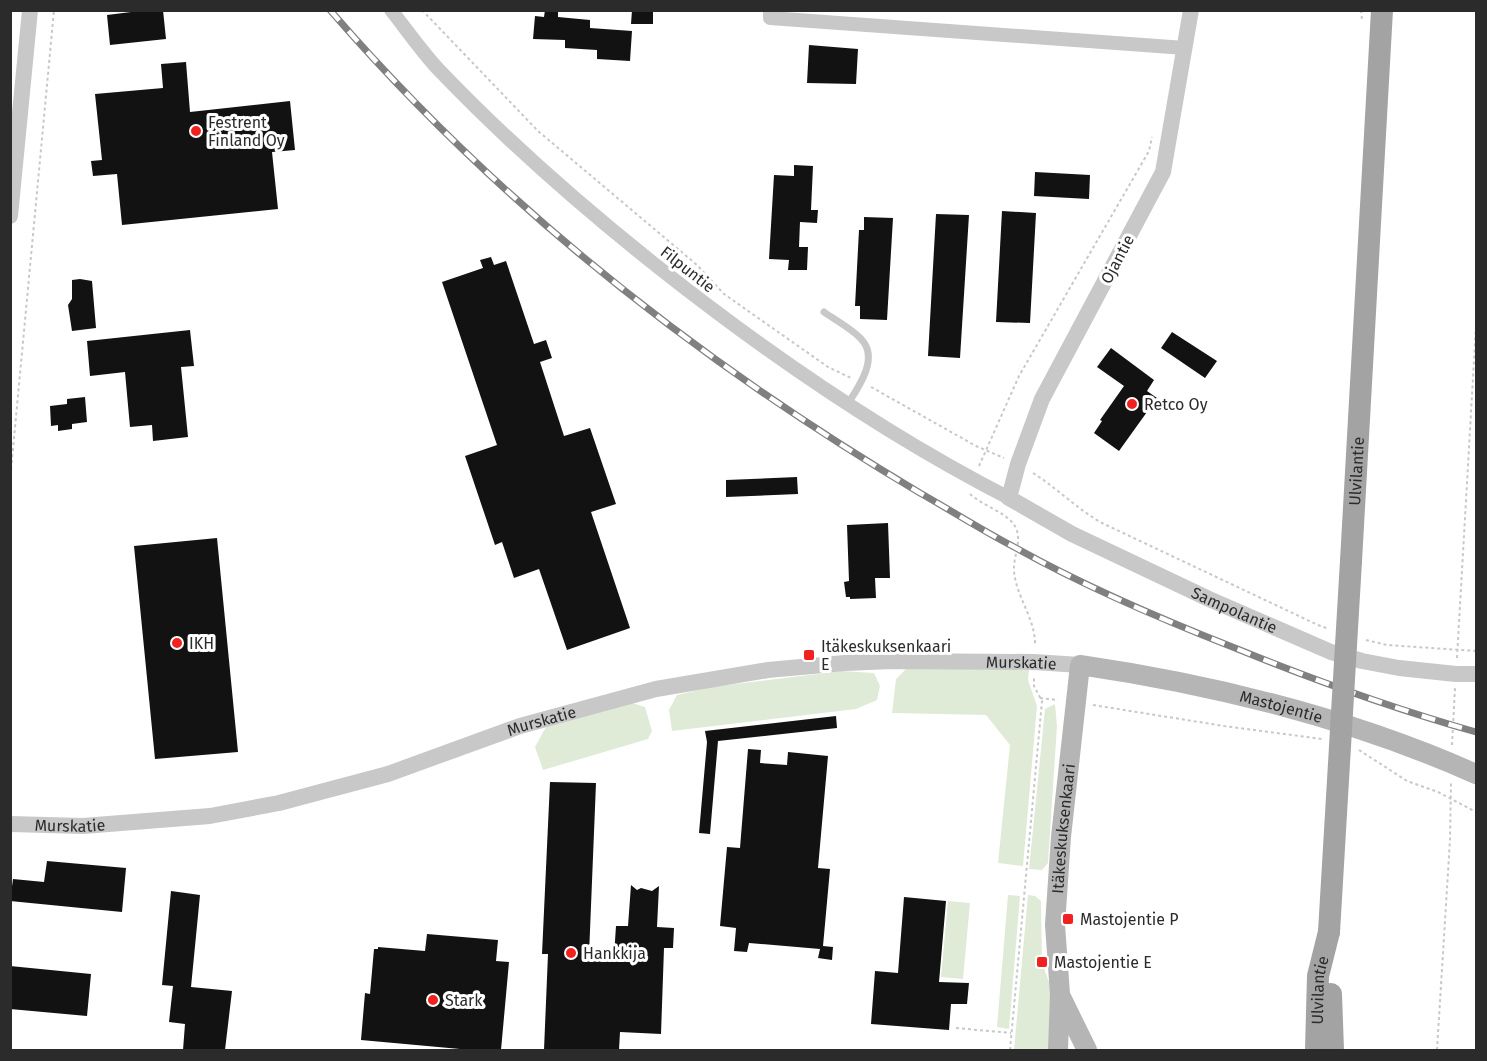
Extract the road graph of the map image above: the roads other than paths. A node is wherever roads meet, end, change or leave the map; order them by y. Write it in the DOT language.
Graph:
graph roads {
  1 [pos="30,10"];
  2 [pos="391,10"];
  3 [pos="770,10"];
  4 [pos="1191,10"];
  5 [pos="1382,10"];
  6 [pos="829,16"];
  7 [pos="1185,48"];
  8 [pos="10,216"];
  9 [pos="824,312"];
  10 [pos="847,405"];
  11 [pos="1009,498"];
  12 [pos="1080,665"];
  13 [pos="1476,674"];
  14 [pos="1476,774"];
  15 [pos="10,824"];
  16 [pos="1329,932"];
  17 [pos="1060,994"];
  18 [pos="1058,1050"];
  19 [pos="1087,1050"];
  20 [pos="1316,1050"];
  21 [pos="1333,1050"];
  1 -- 8 [label="street"];
  2 -- 10 [label="street, Filpuntie"];
  3 -- 6 [label="street"];
  4 -- 7 [label="street, Ojantie"];
  5 -- 16 [label="main road, Ulvilantie, bridge"];
  6 -- 7 [label="street"];
  7 -- 11 [label="street, Ojantie"];
  9 -- 10 [label="lane"];
  10 -- 11 [label="street, Filpuntie"];
  11 -- 13 [label="street, Sampolantie"];
  12 -- 14 [label="main road, Mastojentie"];
  12 -- 15 [label="street, Murskatie"];
  12 -- 17 [label="main road, Itäkeskuksenkaari"];
  16 -- 20 [label="main road, Ulvilantie"];
  16 -- 21 [label="main road, Ulvilantie"];
  17 -- 18 [label="main road, Itäkeskuksenkaari"];
  17 -- 19 [label="main road, Itäkeskuksenkaari"];
}
